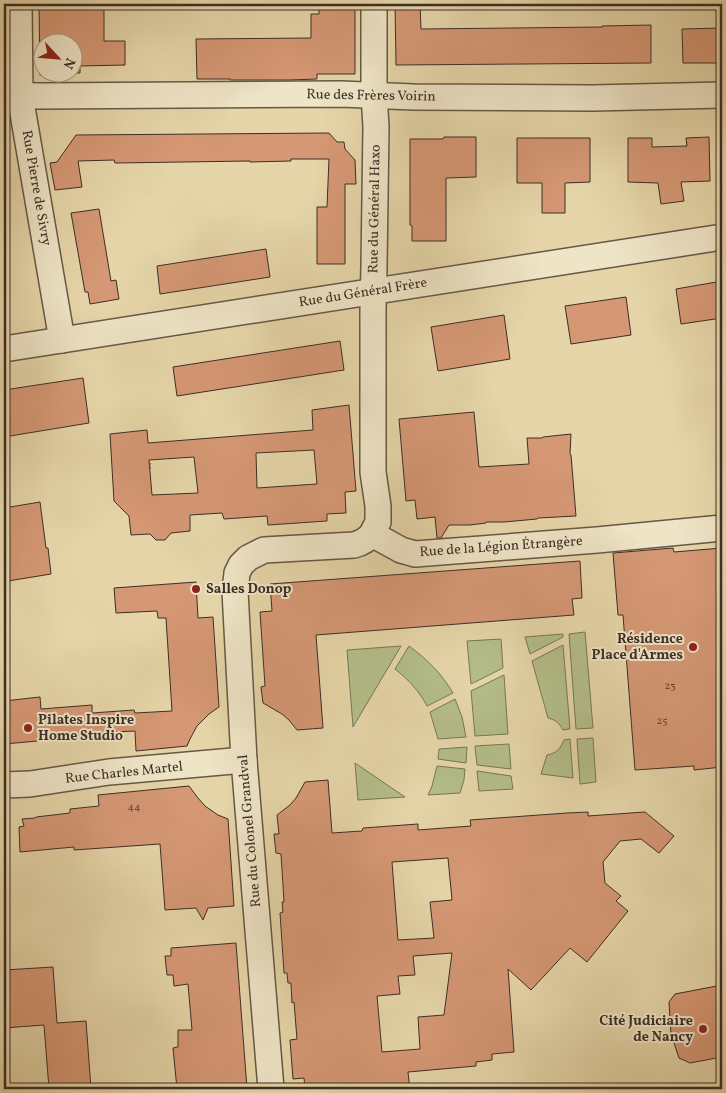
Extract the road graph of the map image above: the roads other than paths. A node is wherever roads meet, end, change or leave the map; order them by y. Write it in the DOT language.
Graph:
graph roads {
  1 [pos="19,4"];
  2 [pos="374,4"];
  3 [pos="12,95"];
  4 [pos="374,95"];
  5 [pos="722,95"];
  6 [pos="722,237"];
  7 [pos="373,292"];
  8 [pos="62,340"];
  9 [pos="4,349"];
  10 [pos="722,528"];
  11 [pos="372,534"];
  12 [pos="244,760"];
  13 [pos="4,785"];
  14 [pos="271,1089"];
  1 -- 3 [label="street, Rue Pierre de Sivry"];
  2 -- 4 [label="street, Rue du Général Haxo"];
  3 -- 4 [label="street, Rue des Frères Voirin"];
  3 -- 8 [label="street, Rue Pierre de Sivry"];
  4 -- 5 [label="street, Rue des Frères Voirin"];
  4 -- 7 [label="street, Rue du Général Haxo"];
  6 -- 7 [label="street, Rue du Général Frère"];
  7 -- 8 [label="street, Rue du Général Frère"];
  7 -- 11 [label="street, Rue du Général Haxo"];
  8 -- 9 [label="street, Rue du Général Frère"];
  10 -- 11 [label="street, Rue de la Légion Étrangère"];
  11 -- 12 [label="street, Rue du Colonel Grandval"];
  12 -- 13 [label="street, Rue Charles Martel"];
  12 -- 14 [label="street, Rue du Colonel Grandval"];
}
